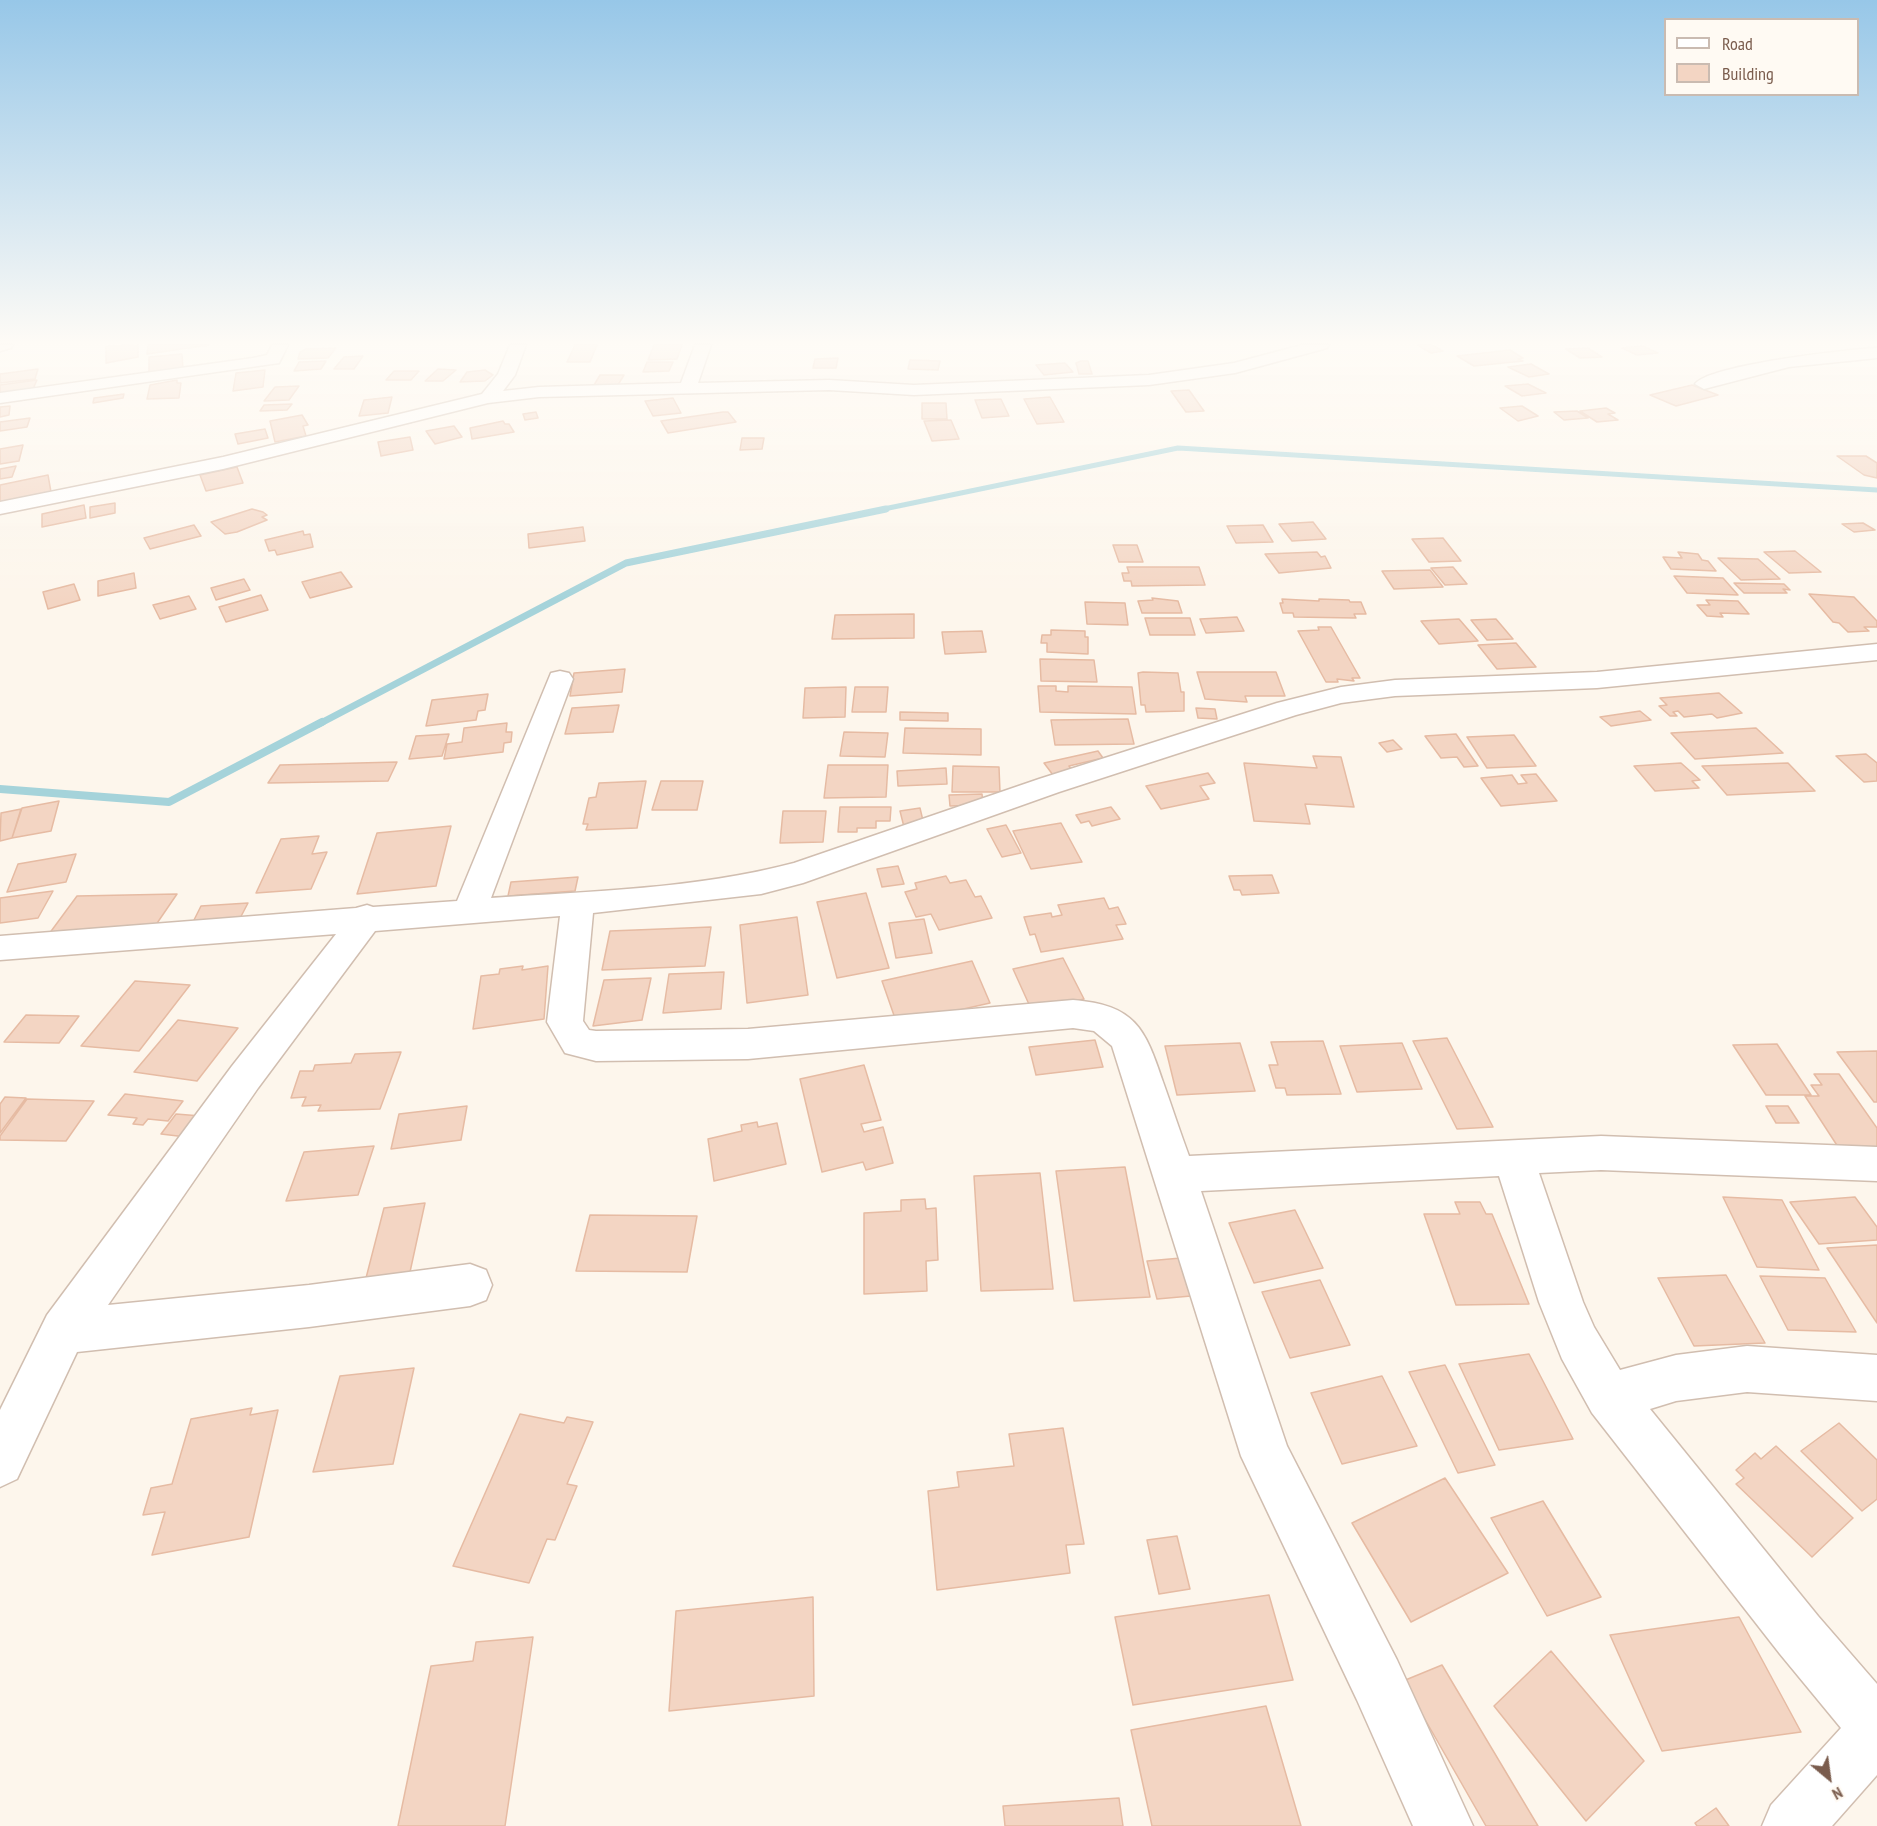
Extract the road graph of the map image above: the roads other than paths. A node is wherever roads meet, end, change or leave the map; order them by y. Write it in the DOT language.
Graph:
graph roads {
  1 [pos="357,430"];
  2 [pos="0,508"];
  3 [pos="1877,652"];
  4 [pos="560,679"];
  5 [pos="578,902"];
  6 [pos="470,910"];
  7 [pos="367,917"];
  8 [pos="0,948"];
  9 [pos="1513,1157"];
  10 [pos="1877,1164"];
  11 [pos="1174,1175"];
  12 [pos="470,1285"];
  13 [pos="63,1331"];
  14 [pos="1877,1378"];
  15 [pos="1609,1396"];
  16 [pos="0,1462"];
  17 [pos="1877,1727"];
  18 [pos="1877,1732"];
  19 [pos="1443,1826"];
  20 [pos="1792,1826"];
  1 -- 2 [label="street"];
  3 -- 5 [label="street"];
  4 -- 6 [label="street"];
  5 -- 6 [label="street"];
  5 -- 11 [label="street"];
  6 -- 7 [label="street"];
  7 -- 8 [label="street"];
  7 -- 13 [label="street"];
  9 -- 10 [label="street"];
  9 -- 11 [label="street"];
  9 -- 15 [label="street"];
  11 -- 19 [label="street"];
  12 -- 13 [label="street"];
  13 -- 16 [label="street"];
  14 -- 15 [label="street"];
  15 -- 17 [label="street"];
  18 -- 20 [label="street"];
}
